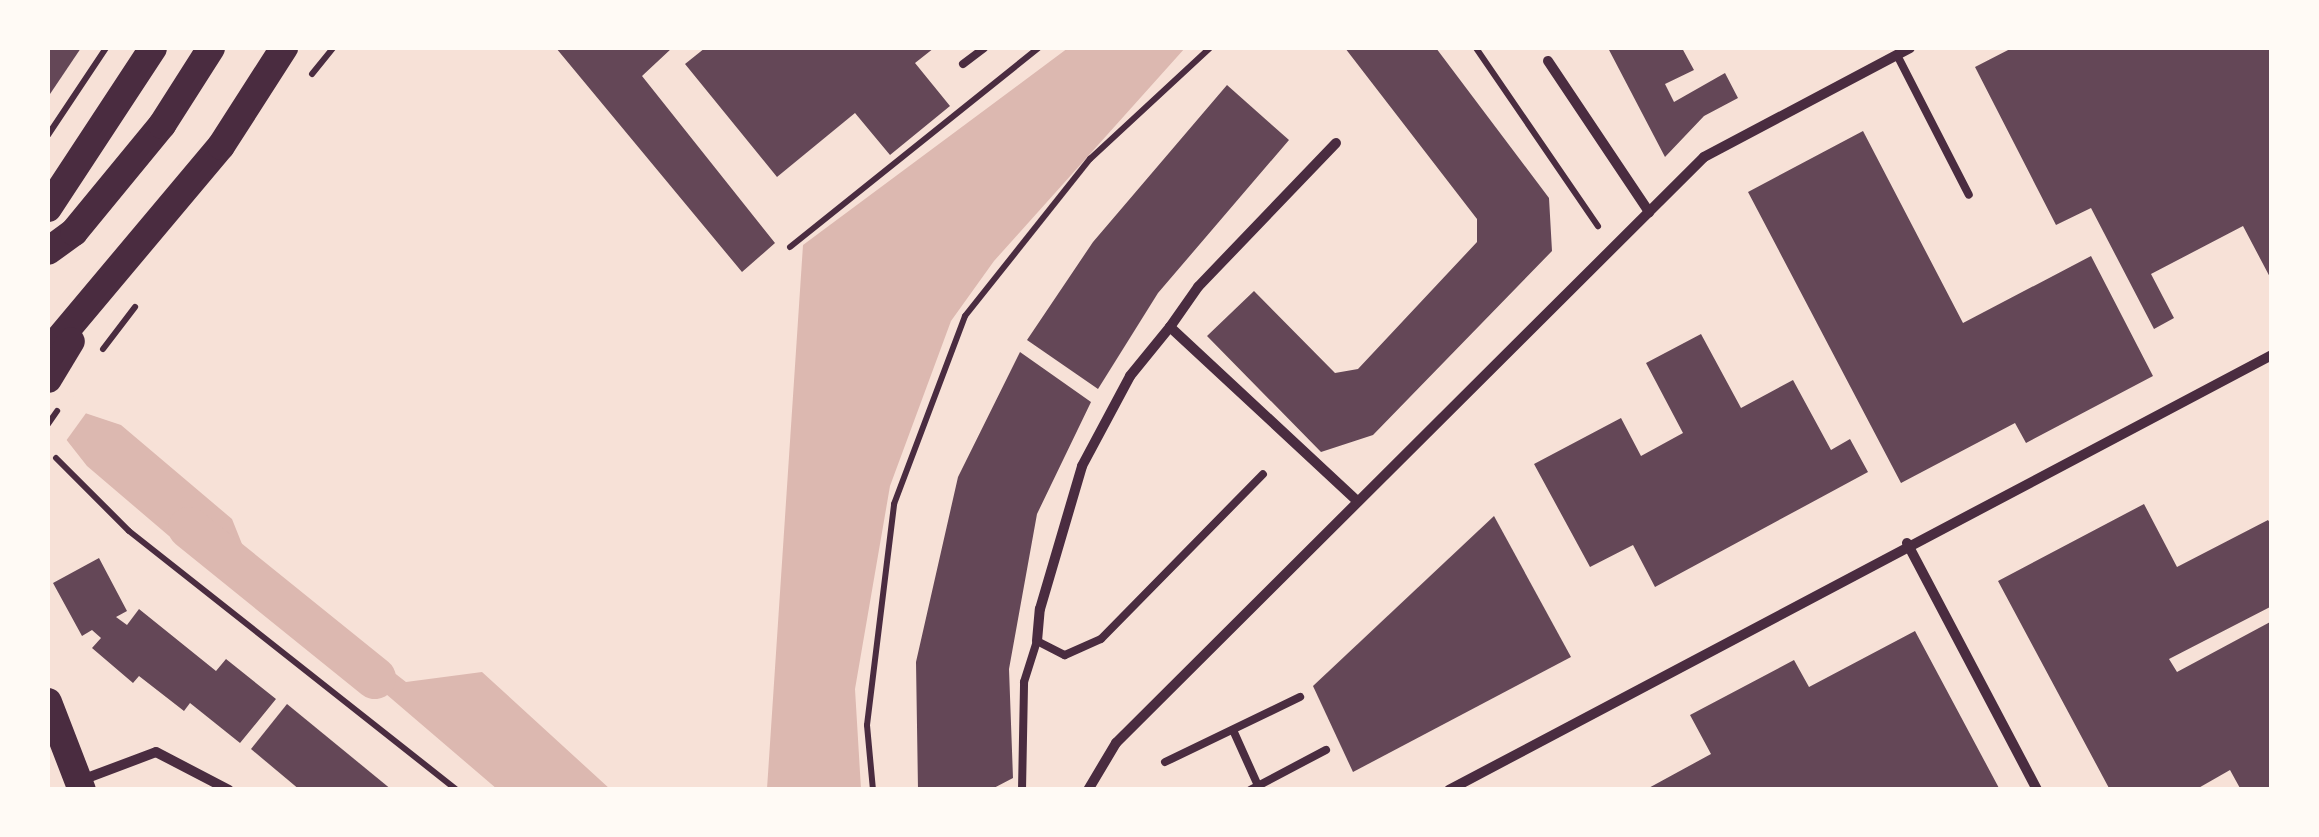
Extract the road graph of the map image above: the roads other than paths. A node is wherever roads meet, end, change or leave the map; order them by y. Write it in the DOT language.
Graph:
graph roads {
  1 [pos="152,48"];
  2 [pos="211,48"];
  3 [pos="284,48"];
  4 [pos="984,48"];
  5 [pos="1910,48"];
  6 [pos="1897,55"];
  7 [pos="1548,61"];
  8 [pos="964,64"];
  9 [pos="1336,143"];
  10 [pos="1969,195"];
  11 [pos="48,208"];
  12 [pos="1648,212"];
  13 [pos="48,251"];
  14 [pos="1170,327"];
  15 [pos="2272,355"];
  16 [pos="49,367"];
  17 [pos="1263,474"];
  18 [pos="1357,501"];
  19 [pos="1907,543"];
  20 [pos="1038,641"];
  21 [pos="1300,696"];
  22 [pos="48,702"];
  23 [pos="1232,730"];
  24 [pos="1326,750"];
  25 [pos="1165,762"];
  26 [pos="80,785"];
  27 [pos="1256,788"];
  28 [pos="229,790"];
  29 [pos="1022,790"];
  30 [pos="1088,790"];
  31 [pos="1448,790"];
  32 [pos="2037,790"];
  1 -- 11 [label="highway"];
  2 -- 13 [label="highway"];
  3 -- 16 [label="highway"];
  4 -- 8 [label="lane"];
  5 -- 6 [label="street"];
  6 -- 10 [label="lane"];
  6 -- 12 [label="street"];
  7 -- 12 [label="street"];
  9 -- 14 [label="street"];
  12 -- 18 [label="street"];
  14 -- 18 [label="street"];
  14 -- 20 [label="street"];
  15 -- 19 [label="street"];
  17 -- 20 [label="lane"];
  18 -- 30 [label="street"];
  19 -- 31 [label="street"];
  19 -- 32 [label="street"];
  20 -- 29 [label="lane"];
  21 -- 23 [label="lane"];
  22 -- 26 [label="highway"];
  23 -- 25 [label="lane"];
  23 -- 27 [label="lane"];
  24 -- 27 [label="lane"];
  26 -- 28 [label="street"];
}
